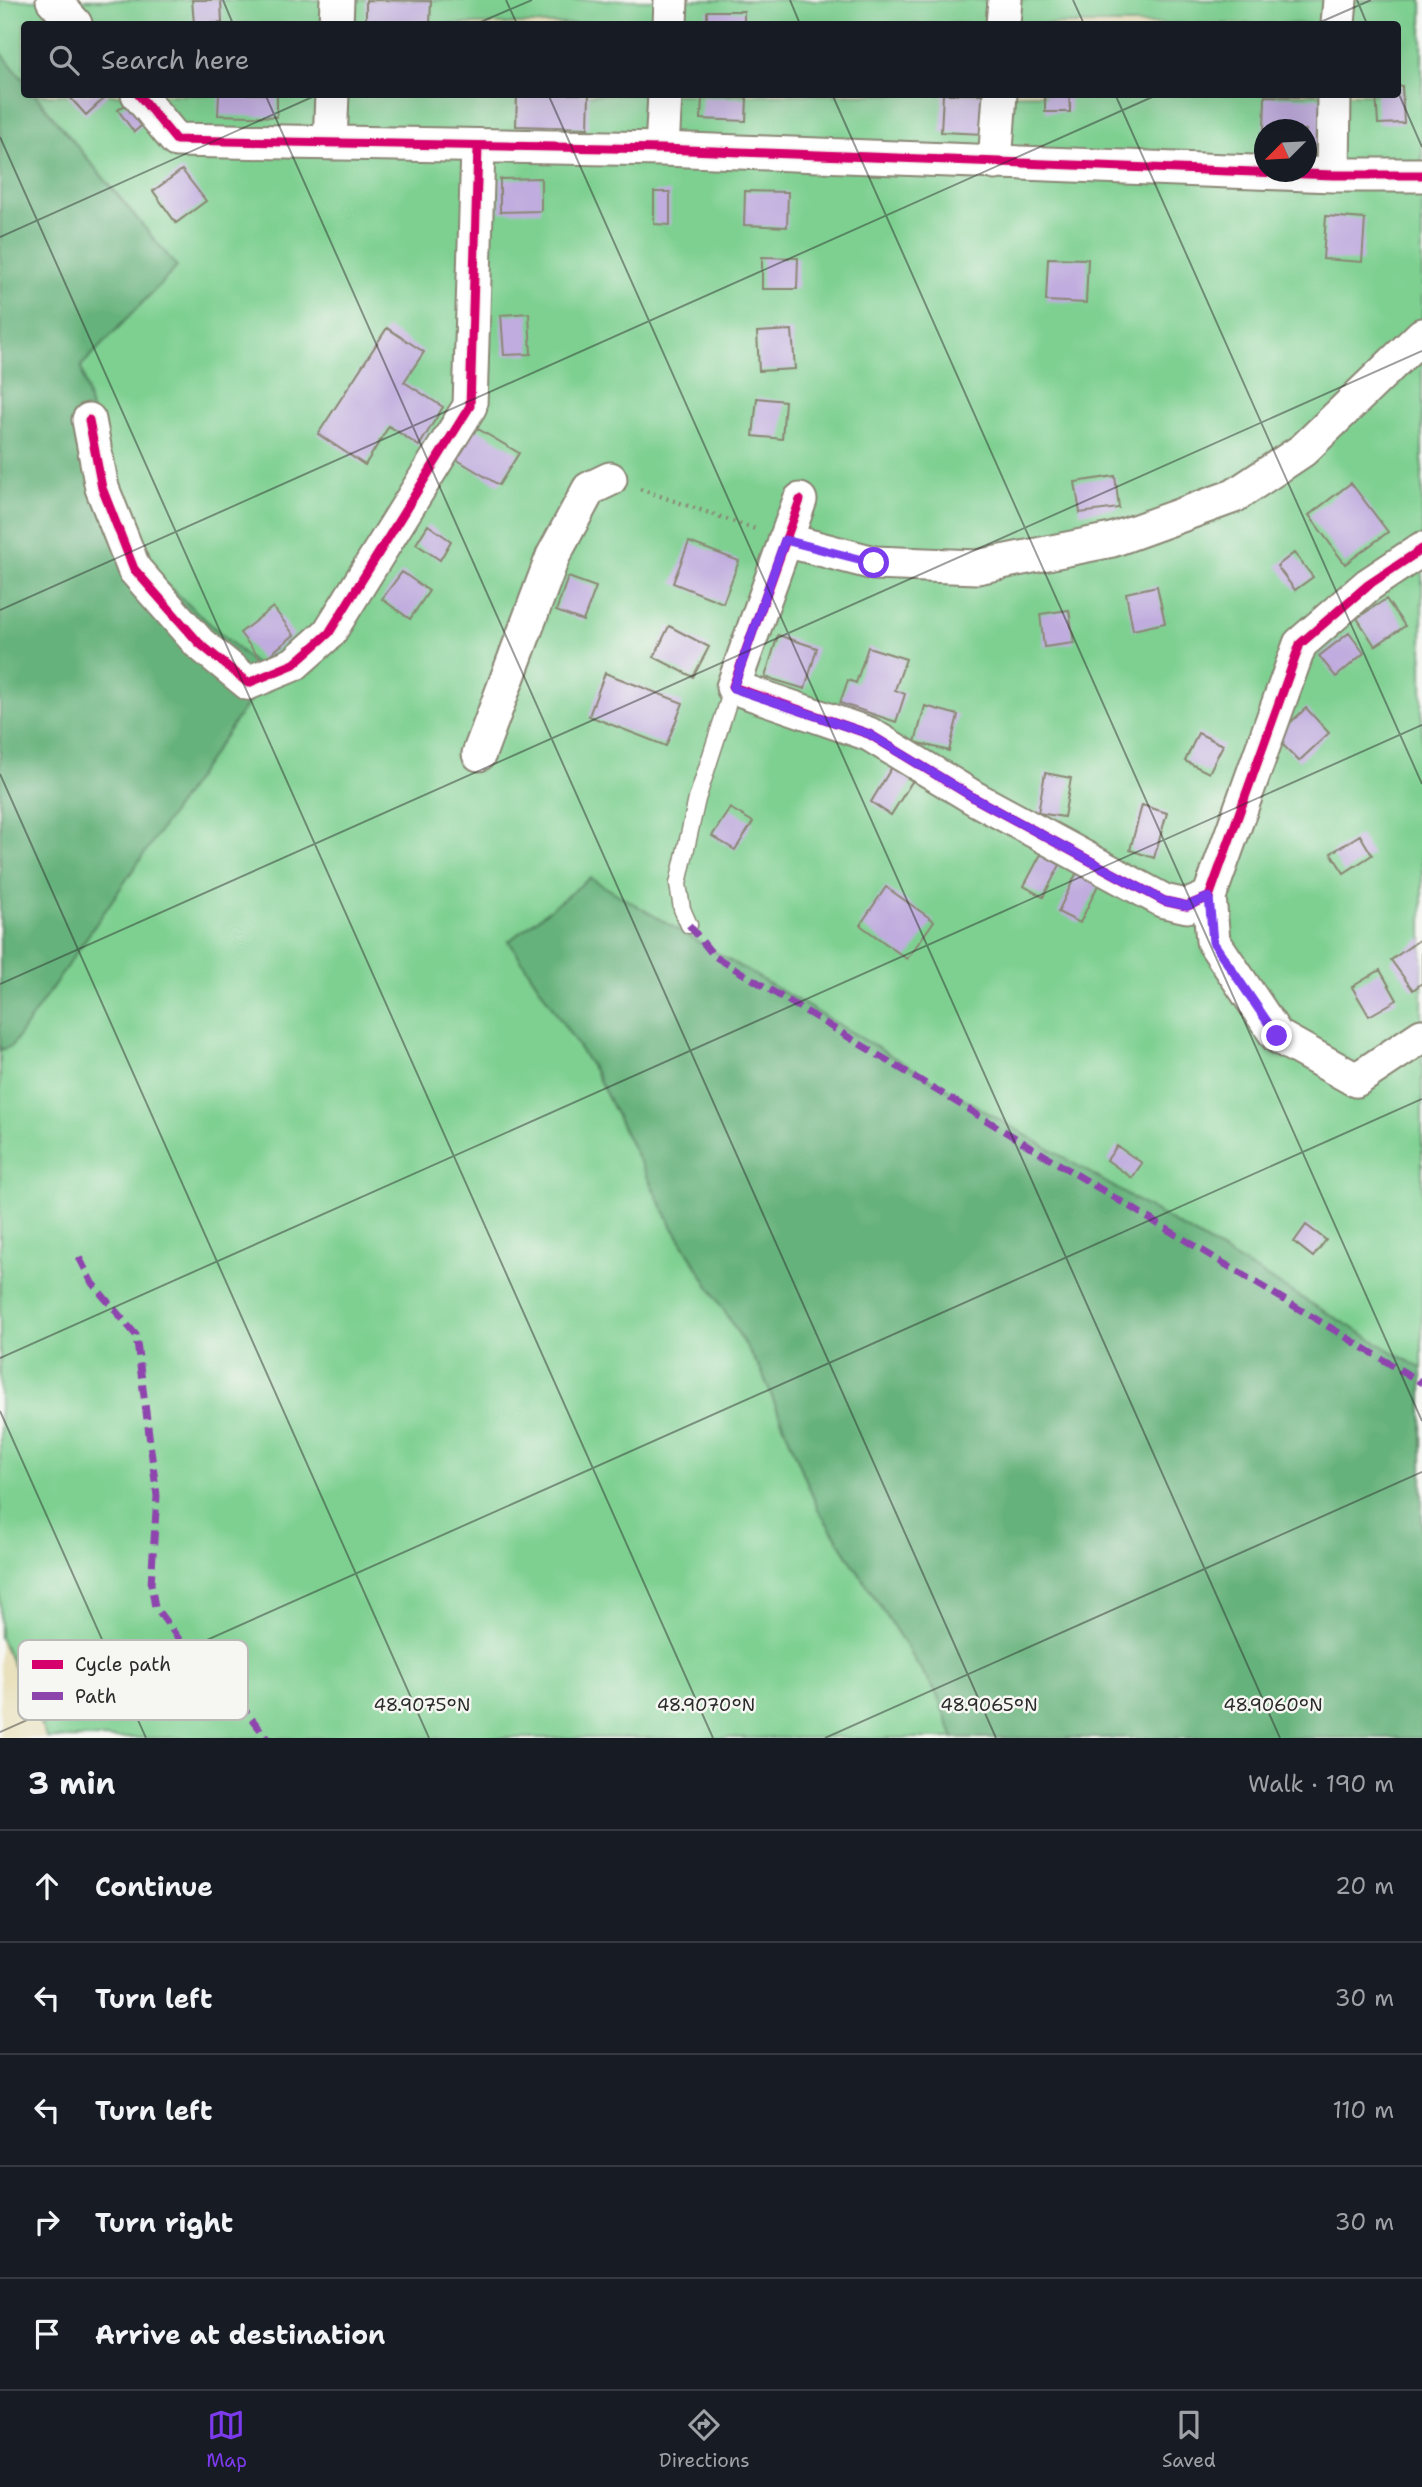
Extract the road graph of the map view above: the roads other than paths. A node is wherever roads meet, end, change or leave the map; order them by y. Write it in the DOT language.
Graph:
graph roads {
  1 [pos="53,0"];
  2 [pos="337,0"];
  3 [pos="671,0"];
  4 [pos="1005,0"];
  5 [pos="1340,0"];
  6 [pos="72,21"];
  7 [pos="336,21"];
  8 [pos="670,21"];
  9 [pos="1003,21"];
  10 [pos="1338,21"];
  11 [pos="141,98"];
  12 [pos="332,98"];
  13 [pos="665,98"];
  14 [pos="999,98"];
  15 [pos="1334,98"];
  16 [pos="330,143"];
  17 [pos="478,148"];
  18 [pos="662,149"];
  19 [pos="995,163"];
  20 [pos="1333,175"];
  21 [pos="1422,175"];
  22 [pos="1422,335"];
  23 [pos="89,420"];
  24 [pos="610,479"];
  25 [pos="800,500"];
  26 [pos="785,540"];
  27 [pos="1422,549"];
  28 [pos="733,688"];
  29 [pos="479,754"];
  30 [pos="1209,897"];
  31 [pos="689,925"];
  32 [pos="1422,1036"];
  1 -- 6 [label="street"];
  2 -- 7 [label="street"];
  3 -- 8 [label="street"];
  4 -- 9 [label="street"];
  5 -- 10 [label="street"];
  11 -- 16 [label="street"];
  12 -- 16 [label="street"];
  13 -- 18 [label="street"];
  14 -- 19 [label="street"];
  15 -- 20 [label="street"];
  16 -- 17 [label="street"];
  17 -- 18 [label="street"];
  17 -- 23 [label="street"];
  18 -- 19 [label="street"];
  19 -- 20 [label="street"];
  20 -- 21 [label="street"];
  22 -- 26 [label="street"];
  24 -- 29 [label="street"];
  25 -- 26 [label="street"];
  26 -- 28 [label="street"];
  27 -- 30 [label="street"];
  28 -- 30 [label="street"];
  28 -- 31 [label="lane"];
  30 -- 32 [label="street"];
}
